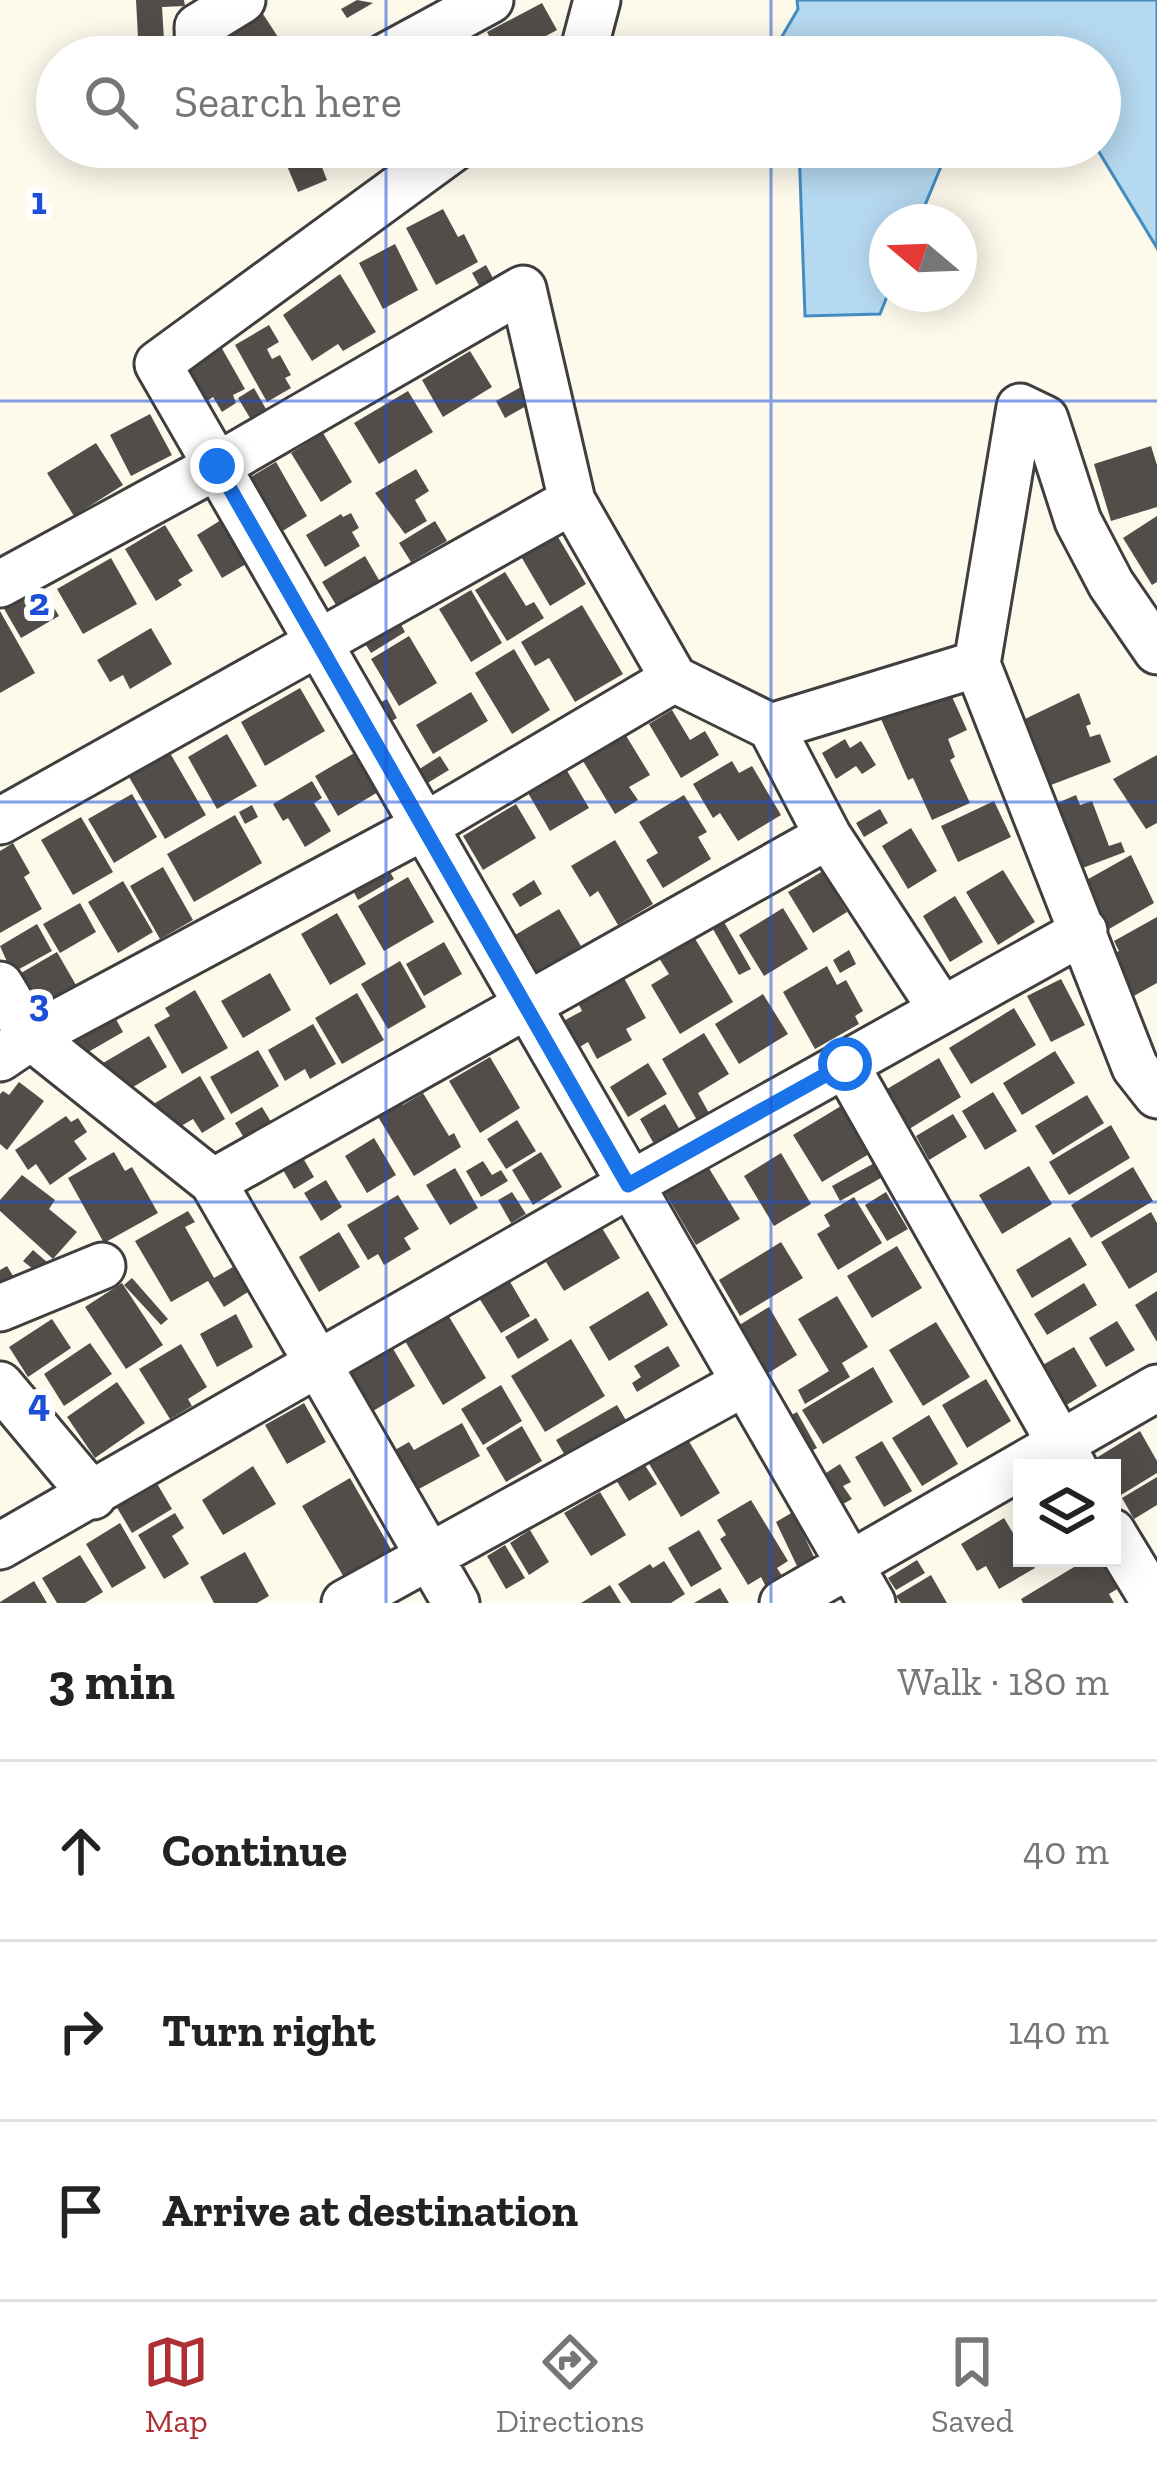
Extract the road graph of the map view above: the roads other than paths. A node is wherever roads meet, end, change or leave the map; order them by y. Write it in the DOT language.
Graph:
graph roads {
  1 [pos="242,0"];
  2 [pos="490,0"];
  3 [pos="597,0"];
  4 [pos="198,36"];
  5 [pos="424,36"];
  6 [pos="587,36"];
  7 [pos="426,168"];
  8 [pos="217,466"];
  9 [pos="572,501"];
  10 [pos="0,584"];
  11 [pos="318,642"];
  12 [pos="1157,651"];
  13 [pos="977,664"];
  14 [pos="674,679"];
  15 [pos="771,727"];
  16 [pos="0,821"];
  17 [pos="423,827"];
  18 [pos="828,836"];
  19 [pos="1084,931"];
  20 [pos="0,985"];
  21 [pos="527,1008"];
  22 [pos="942,1010"];
  23 [pos="15,1048"];
  24 [pos="845,1064"];
  25 [pos="1157,1095"];
  26 [pos="213,1182"];
  27 [pos="628,1185"];
  28 [pos="102,1267"];
  29 [pos="0,1308"];
  30 [pos="321,1364"];
  31 [pos="744,1383"];
  32 [pos="0,1385"];
  33 [pos="1157,1388"];
  34 [pos="1067,1457"];
  35 [pos="93,1496"];
  36 [pos="0,1546"];
  37 [pos="1121,1547"];
  38 [pos="430,1556"];
  39 [pos="861,1584"];
  40 [pos="345,1603"];
  41 [pos="456,1603"];
  42 [pos="783,1603"];
  43 [pos="1155,1603"];
  1 -- 4 [label="street"];
  2 -- 5 [label="street"];
  3 -- 6 [label="street"];
  7 -- 8 [label="street"];
  8 -- 9 [label="street"];
  8 -- 10 [label="street"];
  8 -- 11 [label="street"];
  9 -- 11 [label="street"];
  9 -- 14 [label="street"];
  11 -- 16 [label="street"];
  11 -- 17 [label="street"];
  12 -- 13 [label="street"];
  13 -- 15 [label="street"];
  13 -- 19 [label="street"];
  14 -- 15 [label="street"];
  14 -- 17 [label="street"];
  15 -- 18 [label="street"];
  17 -- 21 [label="street"];
  17 -- 23 [label="street"];
  18 -- 21 [label="street"];
  18 -- 22 [label="street"];
  19 -- 22 [label="street"];
  19 -- 25 [label="street"];
  20 -- 23 [label="street"];
  21 -- 26 [label="street"];
  21 -- 27 [label="street"];
  22 -- 24 [label="street"];
  23 -- 26 [label="street"];
  24 -- 27 [label="street"];
  24 -- 34 [label="street"];
  26 -- 30 [label="street"];
  27 -- 30 [label="street"];
  27 -- 31 [label="street"];
  28 -- 29 [label="street"];
  30 -- 35 [label="street"];
  30 -- 38 [label="street"];
  31 -- 38 [label="street"];
  31 -- 39 [label="street"];
  32 -- 35 [label="street"];
  33 -- 34 [label="street"];
  34 -- 39 [label="street"];
  35 -- 36 [label="street"];
  37 -- 43 [label="street"];
  38 -- 40 [label="street"];
  38 -- 41 [label="street"];
  39 -- 42 [label="street"];
}
